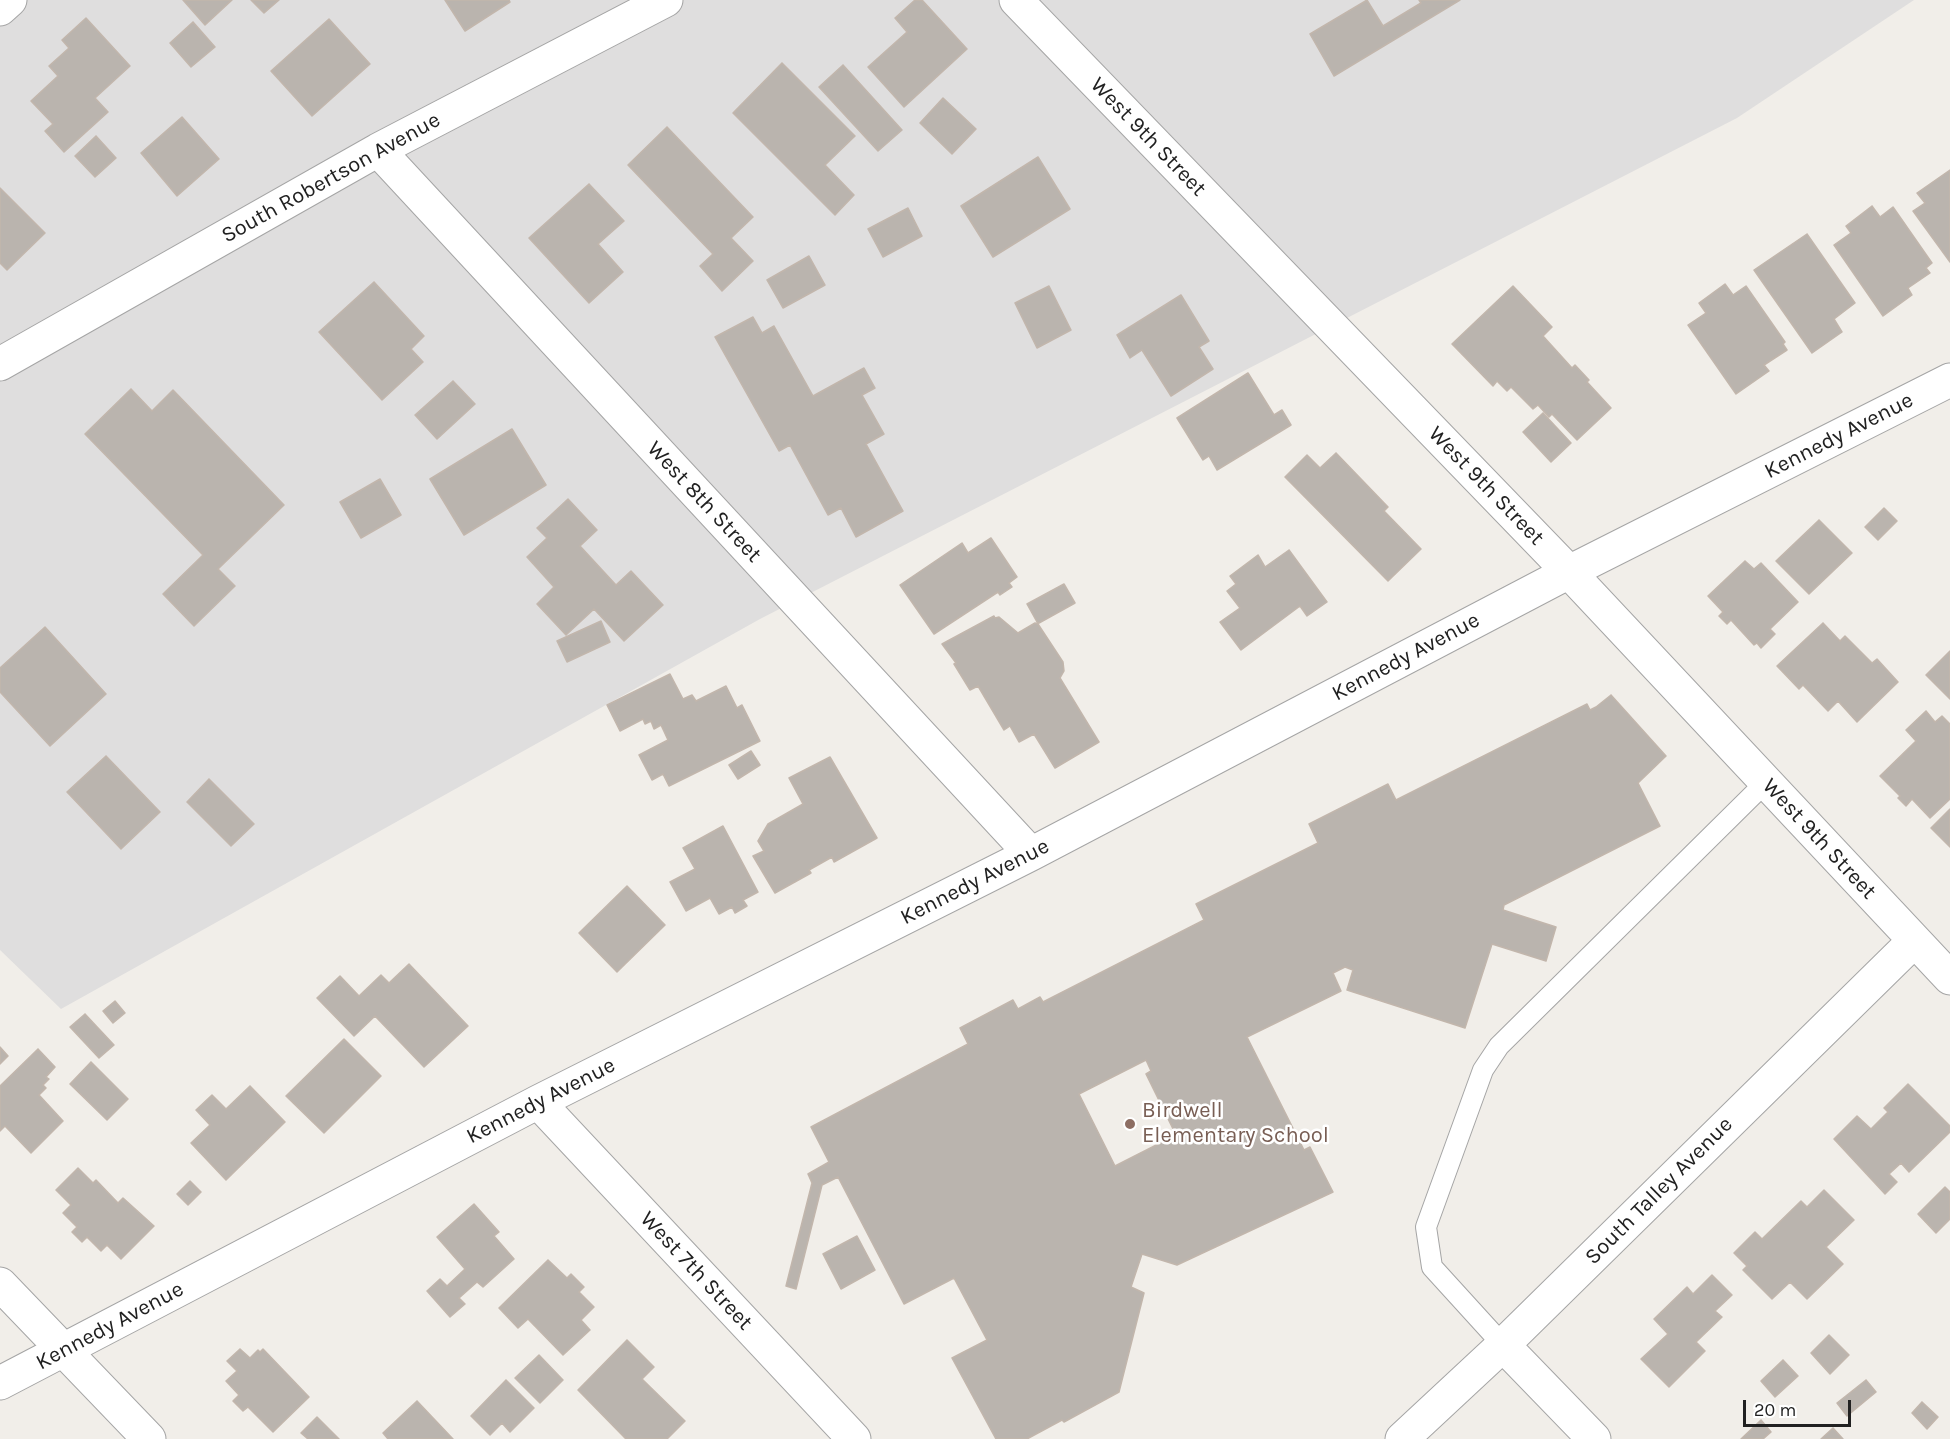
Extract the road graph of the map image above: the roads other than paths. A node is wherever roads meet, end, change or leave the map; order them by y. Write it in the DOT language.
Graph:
graph roads {
  1 [pos="10,0"];
  2 [pos="666,0"];
  3 [pos="1016,0"];
  4 [pos="0,9"];
  5 [pos="378,150"];
  6 [pos="0,363"];
  7 [pos="1950,380"];
  8 [pos="1569,572"];
  9 [pos="1766,782"];
  10 [pos="1031,854"];
  11 [pos="1914,941"];
  12 [pos="1950,978"];
  13 [pos="538,1102"];
  14 [pos="0,1284"];
  15 [pos="1503,1345"];
  16 [pos="65,1350"];
  17 [pos="0,1383"];
  18 [pos="149,1439"];
  19 [pos="854,1439"];
  20 [pos="1402,1439"];
  21 [pos="1594,1439"];
  1 -- 4 [label="street"];
  2 -- 5 [label="street, South Robertson Avenue"];
  3 -- 8 [label="street, West 9th Street"];
  5 -- 6 [label="street, South Robertson Avenue"];
  5 -- 10 [label="street, West 8th Street"];
  7 -- 8 [label="street, Kennedy Avenue"];
  8 -- 9 [label="street, West 9th Street"];
  8 -- 10 [label="street, Kennedy Avenue"];
  9 -- 11 [label="street, West 9th Street"];
  9 -- 15 [label="lane"];
  10 -- 13 [label="street, Kennedy Avenue"];
  11 -- 12 [label="street, West 9th Street"];
  11 -- 15 [label="street, South Talley Avenue"];
  13 -- 16 [label="street, Kennedy Avenue"];
  13 -- 19 [label="street, West 7th Street"];
  14 -- 16 [label="street"];
  15 -- 20 [label="street, South Talley Avenue"];
  15 -- 21 [label="street"];
  16 -- 17 [label="street, Kennedy Avenue"];
  16 -- 18 [label="street"];
}
